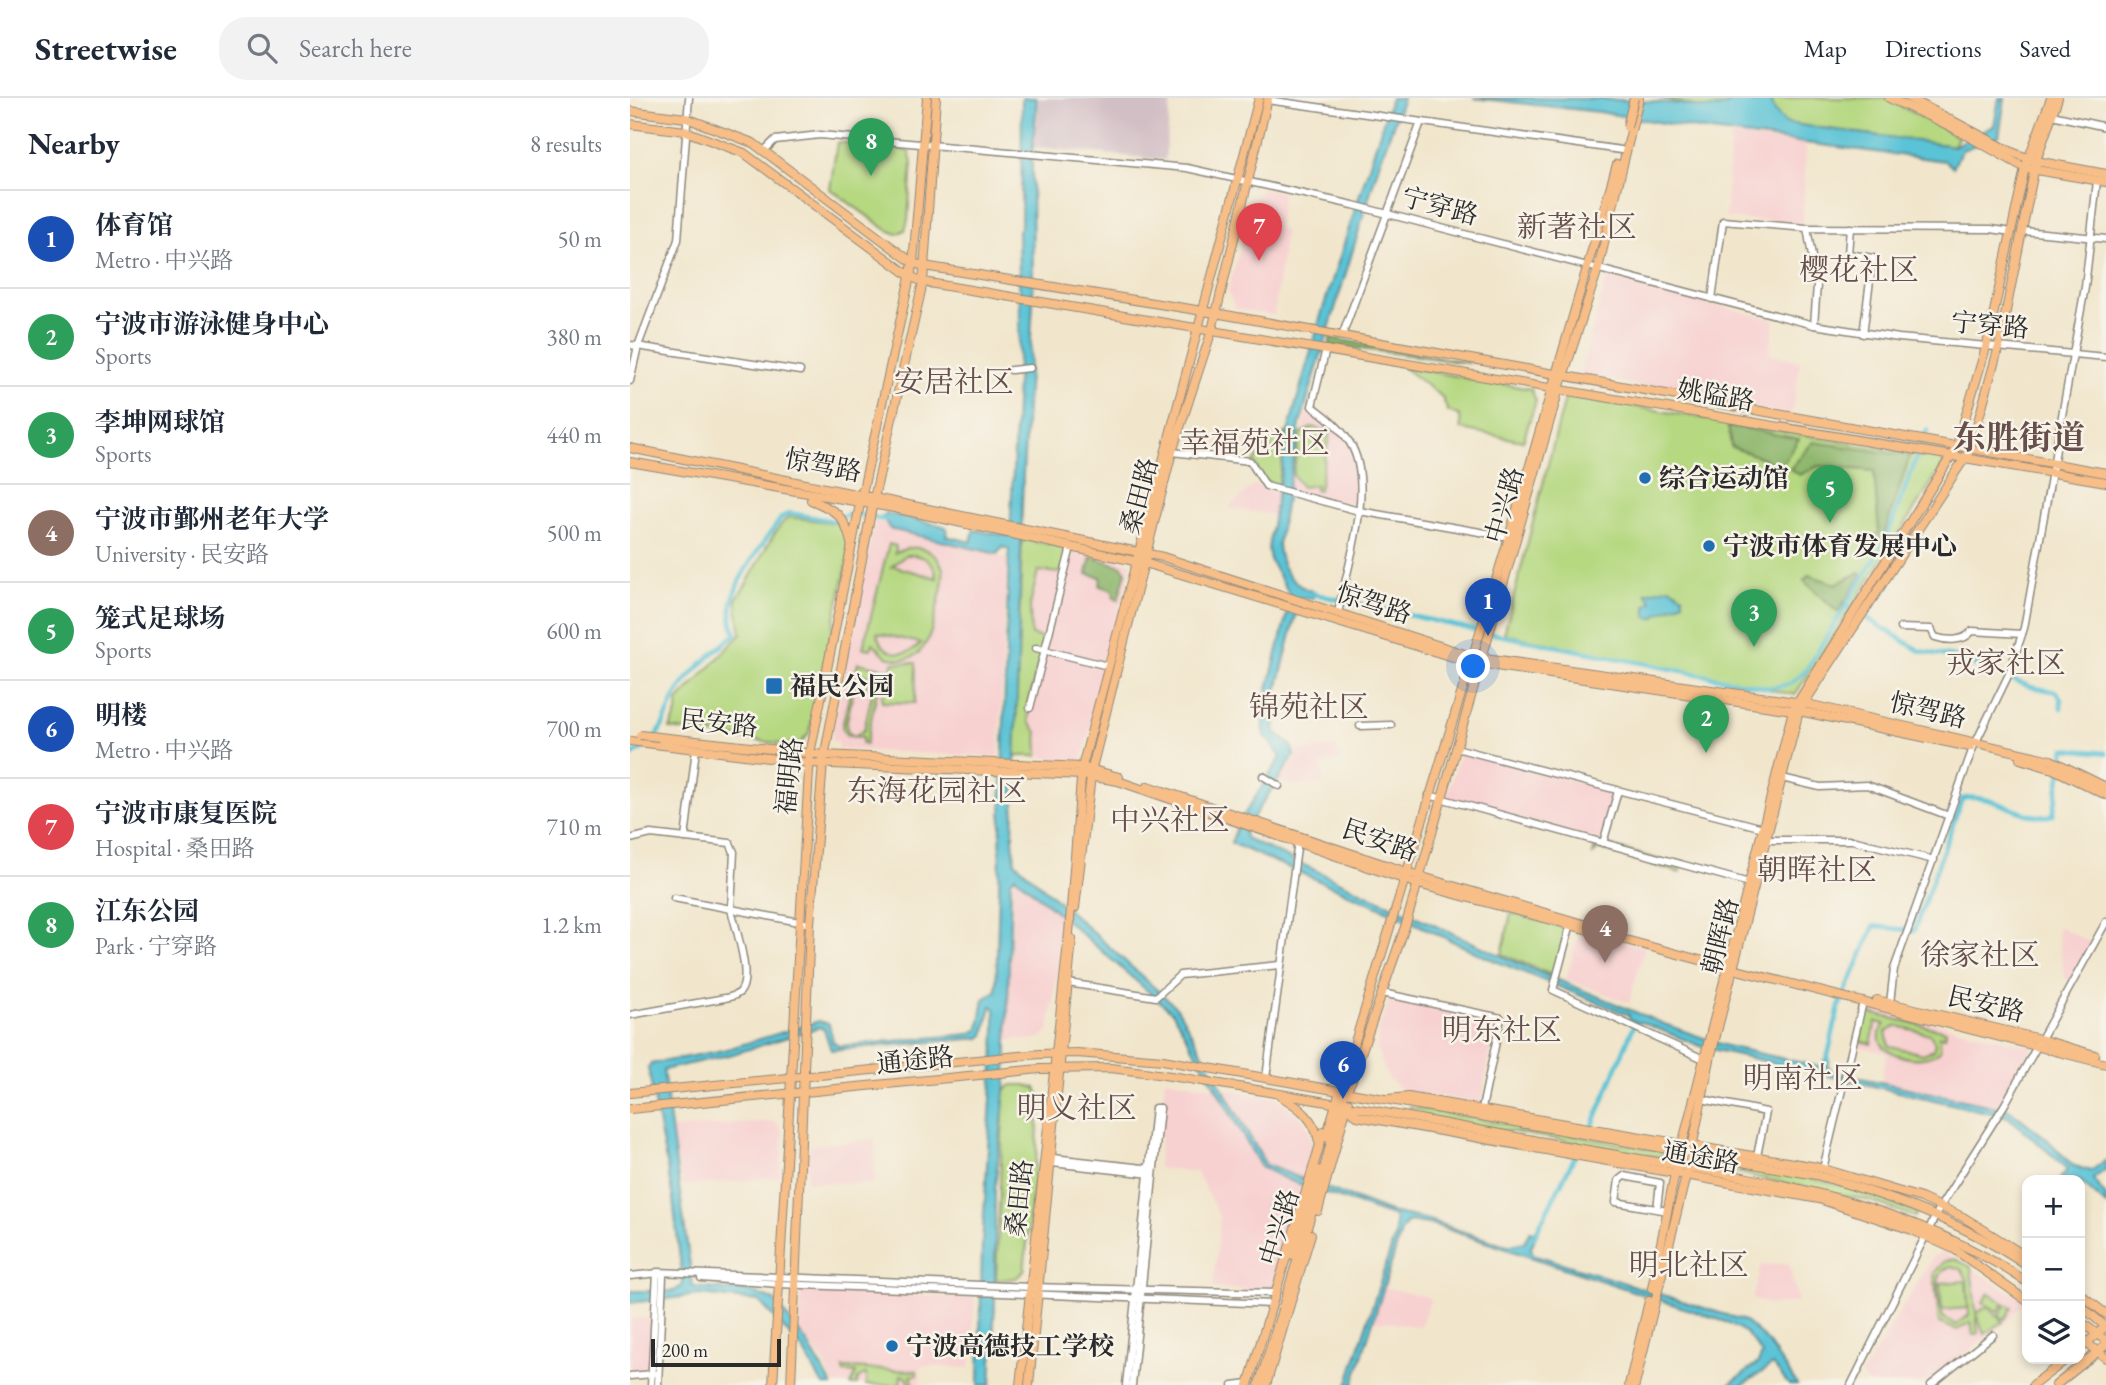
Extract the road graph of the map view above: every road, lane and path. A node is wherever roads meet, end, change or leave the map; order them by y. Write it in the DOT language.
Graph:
graph roads {
  1 [pos="689,98"];
  2 [pos="927,98"];
  3 [pos="936,98"];
  4 [pos="1637,98"];
  5 [pos="1889,98"];
  6 [pos="1909,98"];
  7 [pos="2051,98"];
  8 [pos="2058,98"];
  9 [pos="1265,99"];
  10 [pos="630,111"];
  11 [pos="2052,115"];
  12 [pos="686,118"];
  13 [pos="1421,122"];
  14 [pos="630,124"];
  15 [pos="2106,127"];
  16 [pos="1629,128"];
  17 [pos="685,131"];
  18 [pos="1970,133"];
  19 [pos="928,144"];
  20 [pos="1990,144"];
  21 [pos="1621,150"];
  22 [pos="764,151"];
  23 [pos="2033,164"];
  24 [pos="2025,168"];
  25 [pos="2106,174"];
  26 [pos="1244,179"];
  27 [pos="2101,181"];
  28 [pos="1388,215"];
  29 [pos="1807,228"];
  30 [pos="1850,228"];
  31 [pos="2023,231"];
  32 [pos="2012,232"];
  33 [pos="2091,237"];
  34 [pos="2106,239"];
  35 [pos="913,264"];
  36 [pos="924,266"];
  37 [pos="1593,267"];
  38 [pos="910,276"];
  39 [pos="923,282"];
  40 [pos="1712,299"];
  41 [pos="1205,311"];
  42 [pos="1216,313"];
  43 [pos="1814,325"];
  44 [pos="1200,328"];
  45 [pos="1212,330"];
  46 [pos="1863,334"];
  47 [pos="1342,336"];
  48 [pos="1987,344"];
  49 [pos="634,345"];
  50 [pos="1999,346"];
  51 [pos="1323,349"];
  52 [pos="2074,354"];
  53 [pos="2106,357"];
  54 [pos="1030,368"];
  55 [pos="1011,370"];
  56 [pos="800,371"];
  57 [pos="1560,376"];
  58 [pos="630,381"];
  59 [pos="1555,389"];
  60 [pos="1914,444"];
  61 [pos="630,448"];
  62 [pos="1954,451"];
  63 [pos="1171,452"];
  64 [pos="1967,454"];
  65 [pos="630,462"];
  66 [pos="2055,468"];
  67 [pos="2106,473"];
  68 [pos="2106,482"];
  69 [pos="792,492"];
  70 [pos="862,494"];
  71 [pos="874,497"];
  72 [pos="860,505"];
  73 [pos="872,507"];
  74 [pos="1359,511"];
  75 [pos="1007,528"];
  76 [pos="1026,532"];
  77 [pos="1509,537"];
  78 [pos="852,546"];
  79 [pos="1071,547"];
  80 [pos="1142,552"];
  81 [pos="1139,562"];
  82 [pos="1285,601"];
  83 [pos="1303,607"];
  84 [pos="1862,608"];
  85 [pos="1338,612"];
  86 [pos="1900,628"];
  87 [pos="2022,634"];
  88 [pos="1036,648"];
  89 [pos="1045,650"];
  90 [pos="1470,659"];
  91 [pos="1480,661"];
  92 [pos="1108,666"];
  93 [pos="1798,707"];
  94 [pos="1030,708"];
  95 [pos="1391,725"];
  96 [pos="1360,726"];
  97 [pos="630,733"];
  98 [pos="636,739"];
  99 [pos="660,741"];
  100 [pos="1974,746"];
  101 [pos="1455,748"];
  102 [pos="696,749"];
  103 [pos="810,758"];
  104 [pos="824,759"];
  105 [pos="1087,772"];
  106 [pos="2071,774"];
  107 [pos="1263,776"];
  108 [pos="1782,778"];
  109 [pos="1279,786"];
  110 [pos="2106,787"];
  111 [pos="1618,791"];
  112 [pos="1429,795"];
  113 [pos="2106,795"];
  114 [pos="1441,798"];
  115 [pos="1949,816"];
  116 [pos="1765,829"];
  117 [pos="685,838"];
  118 [pos="630,839"];
  119 [pos="1298,839"];
  120 [pos="1766,840"];
  121 [pos="1603,843"];
  122 [pos="1934,860"];
  123 [pos="1405,875"];
  124 [pos="1418,880"];
  125 [pos="1751,883"];
  126 [pos="674,898"];
  127 [pos="731,909"];
  128 [pos="798,922"];
  129 [pos="2106,922"];
  130 [pos="810,924"];
  131 [pos="1570,927"];
  132 [pos="1071,933"];
  133 [pos="1280,965"];
  134 [pos="1730,966"];
  135 [pos="1068,983"];
  136 [pos="1382,993"];
  137 [pos="1853,997"];
  138 [pos="1863,1002"];
  139 [pos="1890,1003"];
  140 [pos="630,1015"];
  141 [pos="2038,1042"];
  142 [pos="1059,1054"];
  143 [pos="1707,1057"];
  144 [pos="2106,1058"];
  145 [pos="2106,1064"];
  146 [pos="1058,1068"];
  147 [pos="803,1076"];
  148 [pos="792,1077"];
  149 [pos="1266,1079"];
  150 [pos="1347,1081"];
  151 [pos="630,1093"];
  152 [pos="803,1093"];
  153 [pos="1277,1093"];
  154 [pos="1342,1093"];
  155 [pos="791,1094"];
  156 [pos="1703,1099"];
  157 [pos="1341,1106"];
  158 [pos="630,1109"];
  159 [pos="1481,1112"];
  160 [pos="1601,1133"];
  161 [pos="1319,1146"];
  162 [pos="1682,1147"];
  163 [pos="1692,1149"];
  164 [pos="1567,1150"];
  165 [pos="1757,1156"];
  166 [pos="1053,1161"];
  167 [pos="1321,1169"];
  168 [pos="1676,1169"];
  169 [pos="1823,1169"];
  170 [pos="1151,1171"];
  171 [pos="1687,1171"];
  172 [pos="1312,1203"];
  173 [pos="1940,1207"];
  174 [pos="1657,1209"];
  175 [pos="1668,1211"];
  176 [pos="1935,1217"];
  177 [pos="1930,1227"];
  178 [pos="1925,1236"];
  179 [pos="2022,1254"];
  180 [pos="2022,1263"];
  181 [pos="660,1274"];
  182 [pos="630,1276"];
  183 [pos="2022,1279"];
  184 [pos="779,1281"];
  185 [pos="797,1281"];
  186 [pos="1656,1283"];
  187 [pos="1139,1289"];
  188 [pos="1034,1291"];
  189 [pos="1276,1293"];
  190 [pos="2022,1297"];
  191 [pos="1138,1298"];
  192 [pos="2085,1298"];
  193 [pos="1272,1304"];
  194 [pos="1650,1309"];
  195 [pos="2085,1309"];
  196 [pos="2106,1314"];
  197 [pos="2085,1325"];
  198 [pos="2106,1326"];
  199 [pos="2097,1334"];
  200 [pos="1993,1335"];
  201 [pos="2085,1341"];
  202 [pos="2106,1343"];
  203 [pos="2085,1345"];
  204 [pos="2102,1355"];
  205 [pos="2060,1364"];
  206 [pos="655,1374"];
  207 [pos="630,1376"];
  208 [pos="651,1385"];
  209 [pos="658,1385"];
  210 [pos="773,1385"];
  211 [pos="791,1385"];
  212 [pos="1020,1385"];
  213 [pos="1029,1385"];
  214 [pos="1126,1385"];
  215 [pos="1132,1385"];
  216 [pos="1233,1385"];
  217 [pos="1249,1385"];
  218 [pos="1259,1385"];
  219 [pos="1266,1385"];
  220 [pos="1629,1385"];
  221 [pos="1635,1385"];
  222 [pos="1852,1385"];
  223 [pos="1931,1385"];
  224 [pos="2033,1385"];
  225 [pos="2056,1385"];
  1 -- 12 [label="street"];
  2 -- 19 [label="main road, 福明路"];
  3 -- 19 [label="main road, 福明路"];
  4 -- 16 [label="main road, 中兴路, bridge"];
  5 -- 18 [label="main road"];
  6 -- 18 [label="main road"];
  7 -- 23 [label="main road"];
  8 -- 11 [label="main road"];
  9 -- 13 [label="street"];
  9 -- 26 [label="main road, 桑田路"];
  10 -- 12 [label="main road"];
  11 -- 15 [label="street"];
  11 -- 23 [label="main road"];
  12 -- 17 [label="street"];
  12 -- 22 [label="main road"];
  13 -- 21 [label="street"];
  13 -- 28 [label="street"];
  14 -- 17 [label="main road"];
  16 -- 21 [label="main road, 中兴路"];
  16 -- 37 [label="main road, 中兴路"];
  17 -- 38 [label="main road"];
  17 -- 49 [label="street"];
  18 -- 20 [label="main road"];
  19 -- 22 [label="street, 宁穿路"];
  19 -- 26 [label="street, 宁穿路"];
  19 -- 35 [label="main road, 福明路"];
  19 -- 36 [label="main road, 福明路"];
  20 -- 23 [label="main road"];
  20 -- 24 [label="main road"];
  21 -- 37 [label="main road, 中兴路"];
  22 -- 35 [label="main road"];
  23 -- 24 [label="main road"];
  23 -- 25 [label="main road"];
  23 -- 27 [label="main road"];
  23 -- 31 [label="main road, 朝晖路"];
  24 -- 32 [label="main road, 朝晖路"];
  26 -- 28 [label="street, 宁穿路"];
  26 -- 41 [label="main road, 桑田路"];
  26 -- 42 [label="main road, 桑田路"];
  27 -- 33 [label="street"];
  28 -- 37 [label="street, 宁穿路"];
  28 -- 47 [label="street"];
  29 -- 30 [label="street"];
  29 -- 40 [label="street"];
  29 -- 43 [label="street"];
  30 -- 32 [label="street"];
  30 -- 46 [label="street"];
  31 -- 33 [label="street"];
  31 -- 50 [label="main road, 朝晖路"];
  32 -- 48 [label="main road, 朝晖路"];
  33 -- 34 [label="street"];
  33 -- 52 [label="street"];
  35 -- 36 [label="main road"];
  35 -- 38 [label="main road, 福明路"];
  36 -- 39 [label="main road, 福明路"];
  36 -- 41 [label="main road"];
  37 -- 40 [label="street, 宁穿路"];
  37 -- 57 [label="main road, 中兴路"];
  38 -- 39 [label="main road"];
  38 -- 70 [label="main road, 福明路"];
  39 -- 44 [label="main road"];
  39 -- 71 [label="main road, 福明路"];
  40 -- 43 [label="street, 宁穿路"];
  41 -- 42 [label="main road"];
  41 -- 44 [label="main road, 桑田路"];
  42 -- 45 [label="main road, 桑田路"];
  42 -- 47 [label="main road, 姚隘路"];
  43 -- 46 [label="street, 宁穿路"];
  44 -- 45 [label="main road"];
  44 -- 80 [label="main road, 桑田路"];
  45 -- 51 [label="main road, 姚隘路"];
  45 -- 63 [label="main road, 桑田路"];
  46 -- 48 [label="street, 宁穿路"];
  47 -- 57 [label="main road, 姚隘路"];
  48 -- 50 [label="street, 宁穿路"];
  48 -- 62 [label="main road, 朝晖路"];
  49 -- 56 [label="street"];
  49 -- 58 [label="street"];
  50 -- 52 [label="street, 宁穿路"];
  50 -- 64 [label="main road, 朝晖路"];
  51 -- 59 [label="main road, 姚隘路"];
  51 -- 74 [label="street"];
  52 -- 53 [label="street, 宁穿路"];
  52 -- 66 [label="street"];
  54 -- 55 [label="street"];
  57 -- 59 [label="main road, 中兴路"];
  57 -- 60 [label="main road, 姚隘路"];
  59 -- 60 [label="main road, 姚隘路"];
  59 -- 77 [label="main road, 中兴路"];
  59 -- 91 [label="main road, 中兴路"];
  60 -- 62 [label="main road, 姚隘路"];
  61 -- 70 [label="main road, 惊驾路"];
  62 -- 64 [label="main road, 姚隘路"];
  62 -- 84 [label="main road, 朝晖路"];
  63 -- 74 [label="street"];
  63 -- 80 [label="main road, 桑田路"];
  64 -- 66 [label="main road, 姚隘路"];
  64 -- 84 [label="main road, 朝晖路"];
  65 -- 69 [label="main road, 惊驾路"];
  66 -- 67 [label="main road, 姚隘路"];
  66 -- 68 [label="main road, 姚隘路"];
  66 -- 87 [label="street"];
  69 -- 72 [label="main road, 惊驾路"];
  69 -- 78 [label="main road"];
  70 -- 71 [label="main road, 惊驾路"];
  70 -- 72 [label="main road, 福明路"];
  71 -- 73 [label="main road, 福明路"];
  71 -- 75 [label="main road, 惊驾路"];
  72 -- 73 [label="main road, 惊驾路"];
  72 -- 78 [label="main road, 福明路"];
  73 -- 75 [label="main road, 惊驾路"];
  73 -- 104 [label="main road, 福明路"];
  74 -- 77 [label="street"];
  74 -- 85 [label="street"];
  75 -- 76 [label="main road, 惊驾路"];
  76 -- 79 [label="main road, 惊驾路"];
  76 -- 80 [label="main road, 惊驾路"];
  77 -- 90 [label="main road, 中兴路"];
  78 -- 103 [label="main road, 福明路"];
  79 -- 81 [label="main road, 惊驾路"];
  79 -- 89 [label="street"];
  80 -- 81 [label="main road, 桑田路"];
  80 -- 82 [label="main road, 惊驾路"];
  81 -- 82 [label="main road, 惊驾路"];
  81 -- 92 [label="main road, 桑田路"];
  81 -- 105 [label="main road, 桑田路"];
  82 -- 83 [label="main road, 惊驾路"];
  83 -- 85 [label="main road, 惊驾路"];
  83 -- 90 [label="main road, 惊驾路"];
  84 -- 93 [label="main road, 朝晖路"];
  85 -- 90 [label="main road, 惊驾路"];
  86 -- 87 [label="street"];
  87 -- 100 [label="street"];
  88 -- 89 [label="street"];
  89 -- 92 [label="street"];
  89 -- 94 [label="street"];
  90 -- 91 [label="main road, 惊驾路"];
  90 -- 112 [label="main road, 中兴路"];
  91 -- 93 [label="main road, 惊驾路"];
  91 -- 101 [label="main road, 中兴路"];
  92 -- 105 [label="main road, 桑田路"];
  93 -- 100 [label="main road, 惊驾路"];
  93 -- 108 [label="main road, 朝晖路"];
  93 -- 116 [label="main road, 朝晖路"];
  95 -- 96 [label="street"];
  97 -- 98 [label="main road, 民安路"];
  98 -- 99 [label="main road, 民安路, bridge"];
  99 -- 102 [label="main road, 民安路"];
  99 -- 103 [label="main road, 民安路"];
  100 -- 106 [label="main road, 惊驾路"];
  100 -- 115 [label="street"];
  101 -- 111 [label="street"];
  101 -- 114 [label="main road, 中兴路"];
  102 -- 103 [label="main road, 民安路"];
  102 -- 117 [label="street"];
  103 -- 104 [label="main road, 民安路"];
  103 -- 128 [label="main road, 福明路"];
  104 -- 105 [label="main road, 民安路"];
  104 -- 130 [label="main road, 福明路"];
  105 -- 119 [label="main road, 民安路"];
  105 -- 132 [label="main road, 桑田路"];
  106 -- 110 [label="main road, 惊驾路"];
  106 -- 113 [label="main road, 惊驾路"];
  107 -- 109 [label="street"];
  108 -- 115 [label="street"];
  108 -- 116 [label="main road, 朝晖路"];
  111 -- 116 [label="street"];
  111 -- 121 [label="street"];
  112 -- 114 [label="street"];
  112 -- 123 [label="main road, 中兴路"];
  114 -- 121 [label="street"];
  114 -- 124 [label="main road, 中兴路"];
  115 -- 122 [label="street"];
  116 -- 120 [label="main road, 朝晖路"];
  116 -- 125 [label="main road, 朝晖路"];
  117 -- 118 [label="street"];
  117 -- 127 [label="street"];
  119 -- 123 [label="main road, 民安路"];
  119 -- 133 [label="street"];
  120 -- 122 [label="street"];
  120 -- 125 [label="main road, 朝晖路"];
  121 -- 125 [label="street"];
  122 -- 139 [label="street"];
  123 -- 124 [label="main road, 民安路"];
  123 -- 150 [label="main road, 中兴路"];
  124 -- 131 [label="main road, 民安路"];
  124 -- 134 [label="main road, 民安路"];
  124 -- 136 [label="main road, 中兴路"];
  125 -- 134 [label="main road, 朝晖路"];
  126 -- 127 [label="street"];
  127 -- 128 [label="street"];
  127 -- 140 [label="street"];
  128 -- 130 [label="street"];
  128 -- 148 [label="main road, 福明路"];
  129 -- 141 [label="street"];
  130 -- 147 [label="main road, 福明路"];
  131 -- 134 [label="main road, 民安路"];
  131 -- 143 [label="street"];
  132 -- 135 [label="main road, 桑田路"];
  132 -- 142 [label="main road, 桑田路"];
  133 -- 135 [label="street"];
  133 -- 149 [label="street"];
  134 -- 137 [label="main road, 民安路"];
  134 -- 143 [label="main road, 朝晖路"];
  135 -- 142 [label="main road, 桑田路"];
  136 -- 150 [label="main road, 中兴路"];
  136 -- 159 [label="street"];
  137 -- 138 [label="main road, 民安路"];
  137 -- 139 [label="main road, 民安路"];
  138 -- 141 [label="main road, 民安路"];
  138 -- 169 [label="street"];
  139 -- 141 [label="main road, 民安路"];
  141 -- 144 [label="main road, 民安路"];
  141 -- 145 [label="main road, 民安路"];
  141 -- 173 [label="street"];
  142 -- 146 [label="main road, 桑田路"];
  142 -- 147 [label="main road, 通途路"];
  142 -- 149 [label="main road, 通途路"];
  143 -- 156 [label="main road, 朝晖路"];
  143 -- 162 [label="main road, 朝晖路"];
  146 -- 152 [label="main road, 通途路"];
  146 -- 153 [label="main road, 通途路"];
  146 -- 166 [label="main road, 桑田路"];
  146 -- 188 [label="main road, 桑田路"];
  147 -- 148 [label="main road, 通途路"];
  147 -- 152 [label="main road, 福明路"];
  148 -- 151 [label="main road, 通途路"];
  148 -- 155 [label="main road, 福明路"];
  149 -- 154 [label="main road, 通途路"];
  150 -- 154 [label="main road, 中兴路"];
  152 -- 155 [label="main road, 通途路"];
  152 -- 185 [label="main road, 福明路"];
  153 -- 157 [label="main road, 通途路"];
  153 -- 161 [label="main road"];
  154 -- 157 [label="main road, 中兴路"];
  154 -- 157 [label="main road, 中兴路"];
  154 -- 159 [label="main road, 通途路"];
  155 -- 158 [label="main road, 通途路"];
  155 -- 184 [label="main road, 福明路"];
  156 -- 163 [label="main road, 朝晖路"];
  156 -- 165 [label="street"];
  157 -- 161 [label="main road, 中兴路"];
  157 -- 164 [label="main road, 通途路"];
  157 -- 167 [label="main road, 中兴路"];
  159 -- 160 [label="main road, 通途路"];
  159 -- 160 [label="main road, 通途路"];
  160 -- 162 [label="main road, 通途路"];
  161 -- 167 [label="main road, 中兴路"];
  162 -- 163 [label="main road, 通途路"];
  162 -- 168 [label="main road, 朝晖路"];
  163 -- 165 [label="main road, 通途路"];
  163 -- 171 [label="main road, 朝晖路"];
  163 -- 176 [label="main road, 通途路"];
  164 -- 168 [label="main road, 通途路"];
  164 -- 168 [label="main road, 通途路"];
  165 -- 169 [label="main road, 通途路"];
  166 -- 170 [label="street"];
  166 -- 188 [label="main road, 桑田路"];
  167 -- 172 [label="main road, 中兴路"];
  168 -- 171 [label="main road, 通途路"];
  168 -- 175 [label="main road, 朝晖路"];
  169 -- 173 [label="main road, 通途路"];
  170 -- 170 [label="street"];
  170 -- 187 [label="street"];
  171 -- 177 [label="main road, 通途路"];
  171 -- 178 [label="main road, 通途路"];
  171 -- 186 [label="main road, 朝晖路"];
  172 -- 189 [label="main road"];
  172 -- 217 [label="main road, 中兴路"];
  172 -- 218 [label="main road, 中兴路"];
  172 -- 219 [label="main road"];
  173 -- 176 [label="street"];
  173 -- 179 [label="main road, 通途路"];
  174 -- 174 [label="street"];
  174 -- 175 [label="street"];
  175 -- 186 [label="main road, 朝晖路"];
  176 -- 177 [label="street"];
  176 -- 180 [label="main road, 通途路"];
  177 -- 178 [label="street"];
  177 -- 183 [label="main road, 通途路"];
  178 -- 190 [label="main road, 通途路"];
  178 -- 222 [label="street"];
  181 -- 182 [label="street"];
  181 -- 184 [label="street"];
  181 -- 206 [label="street"];
  184 -- 185 [label="street"];
  184 -- 210 [label="main road, 福明路"];
  185 -- 188 [label="street"];
  185 -- 211 [label="main road, 福明路"];
  186 -- 194 [label="main road, 朝晖路"];
  187 -- 188 [label="street"];
  187 -- 189 [label="street"];
  187 -- 191 [label="street"];
  188 -- 191 [label="street"];
  188 -- 212 [label="main road, 桑田路"];
  188 -- 213 [label="main road, 桑田路"];
  189 -- 193 [label="main road"];
  191 -- 193 [label="street"];
  191 -- 214 [label="street"];
  191 -- 215 [label="street"];
  192 -- 196 [label="main road"];
  193 -- 217 [label="main road"];
  194 -- 220 [label="main road, 朝晖路"];
  194 -- 221 [label="main road, 朝晖路"];
  195 -- 198 [label="main road"];
  197 -- 199 [label="main road"];
  198 -- 199 [label="main road"];
  199 -- 201 [label="main road"];
  199 -- 202 [label="main road"];
  200 -- 223 [label="street"];
  202 -- 204 [label="main road"];
  203 -- 204 [label="main road"];
  204 -- 225 [label="main road"];
  205 -- 224 [label="main road"];
  206 -- 207 [label="street"];
  206 -- 208 [label="street"];
  206 -- 209 [label="street"];
  216 -- 217 [label="street"];
}
